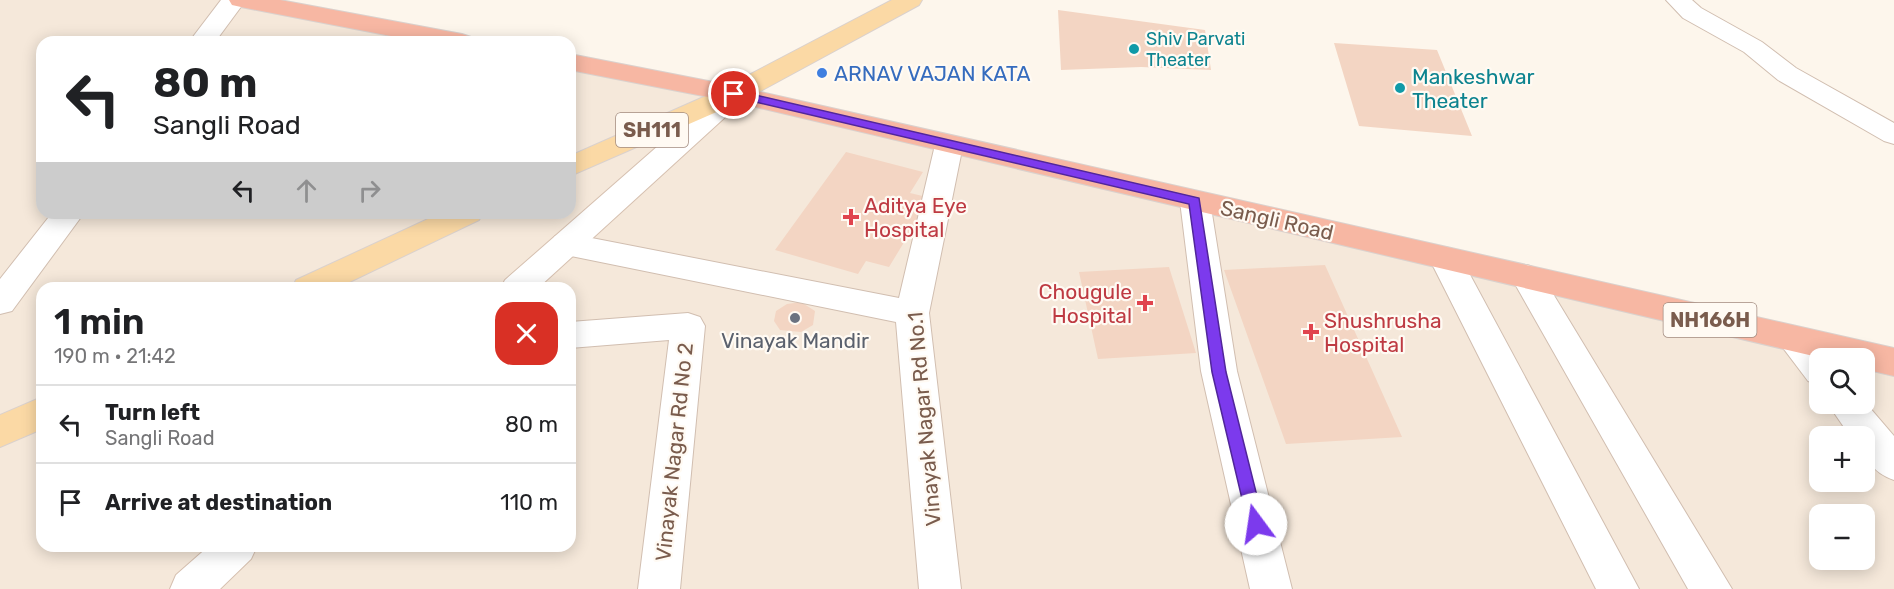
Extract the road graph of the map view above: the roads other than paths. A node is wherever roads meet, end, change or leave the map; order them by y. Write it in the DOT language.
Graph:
graph roads {
  1 [pos="234,0"];
  2 [pos="241,0"];
  3 [pos="910,0"];
  4 [pos="1678,0"];
  5 [pos="207,36"];
  6 [pos="430,36"];
  7 [pos="576,63"];
  8 [pos="734,94"];
  9 [pos="1894,135"];
  10 [pos="950,145"];
  11 [pos="576,164"];
  12 [pos="1195,201"];
  13 [pos="64,219"];
  14 [pos="455,219"];
  15 [pos="566,244"];
  16 [pos="1445,258"];
  17 [pos="1527,277"];
  18 [pos="321,282"];
  19 [pos="524,282"];
  20 [pos="0,302"];
  21 [pos="912,313"];
  22 [pos="576,335"];
  23 [pos="1794,340"];
  24 [pos="1809,358"];
  25 [pos="1894,362"];
  26 [pos="1854,414"];
  27 [pos="36,415"];
  28 [pos="0,432"];
  29 [pos="1894,464"];
  30 [pos="231,552"];
  31 [pos="191,589"];
  32 [pos="659,589"];
  33 [pos="939,589"];
  34 [pos="1271,589"];
  35 [pos="1618,589"];
  36 [pos="1711,589"];
  1 -- 5 [label="street"];
  2 -- 6 [label="highway"];
  3 -- 8 [label="main road"];
  4 -- 9 [label="street"];
  7 -- 8 [label="highway, Sangli Road / NH166H"];
  8 -- 10 [label="highway, Sangli Road / NH166H"];
  8 -- 11 [label="main road, SH111"];
  8 -- 15 [label="street"];
  10 -- 12 [label="highway, Sangli Road / NH166H"];
  10 -- 21 [label="street, Vinayak Nagar Rd No.1"];
  12 -- 16 [label="highway, Sangli Road / NH166H"];
  12 -- 34 [label="street"];
  13 -- 20 [label="street"];
  14 -- 18 [label="main road"];
  15 -- 19 [label="street"];
  15 -- 21 [label="street"];
  16 -- 17 [label="highway, Sangli Road / NH166H"];
  16 -- 35 [label="street"];
  17 -- 23 [label="highway, NH166H"];
  17 -- 36 [label="street"];
  21 -- 33 [label="street, Vinayak Nagar Rd No.1"];
  22 -- 32 [label="street, Vinayak Nagar Rd No 2"];
  23 -- 24 [label="street"];
  23 -- 25 [label="highway, NH166H"];
  26 -- 29 [label="street"];
  27 -- 28 [label="main road"];
  30 -- 31 [label="street"];
}
